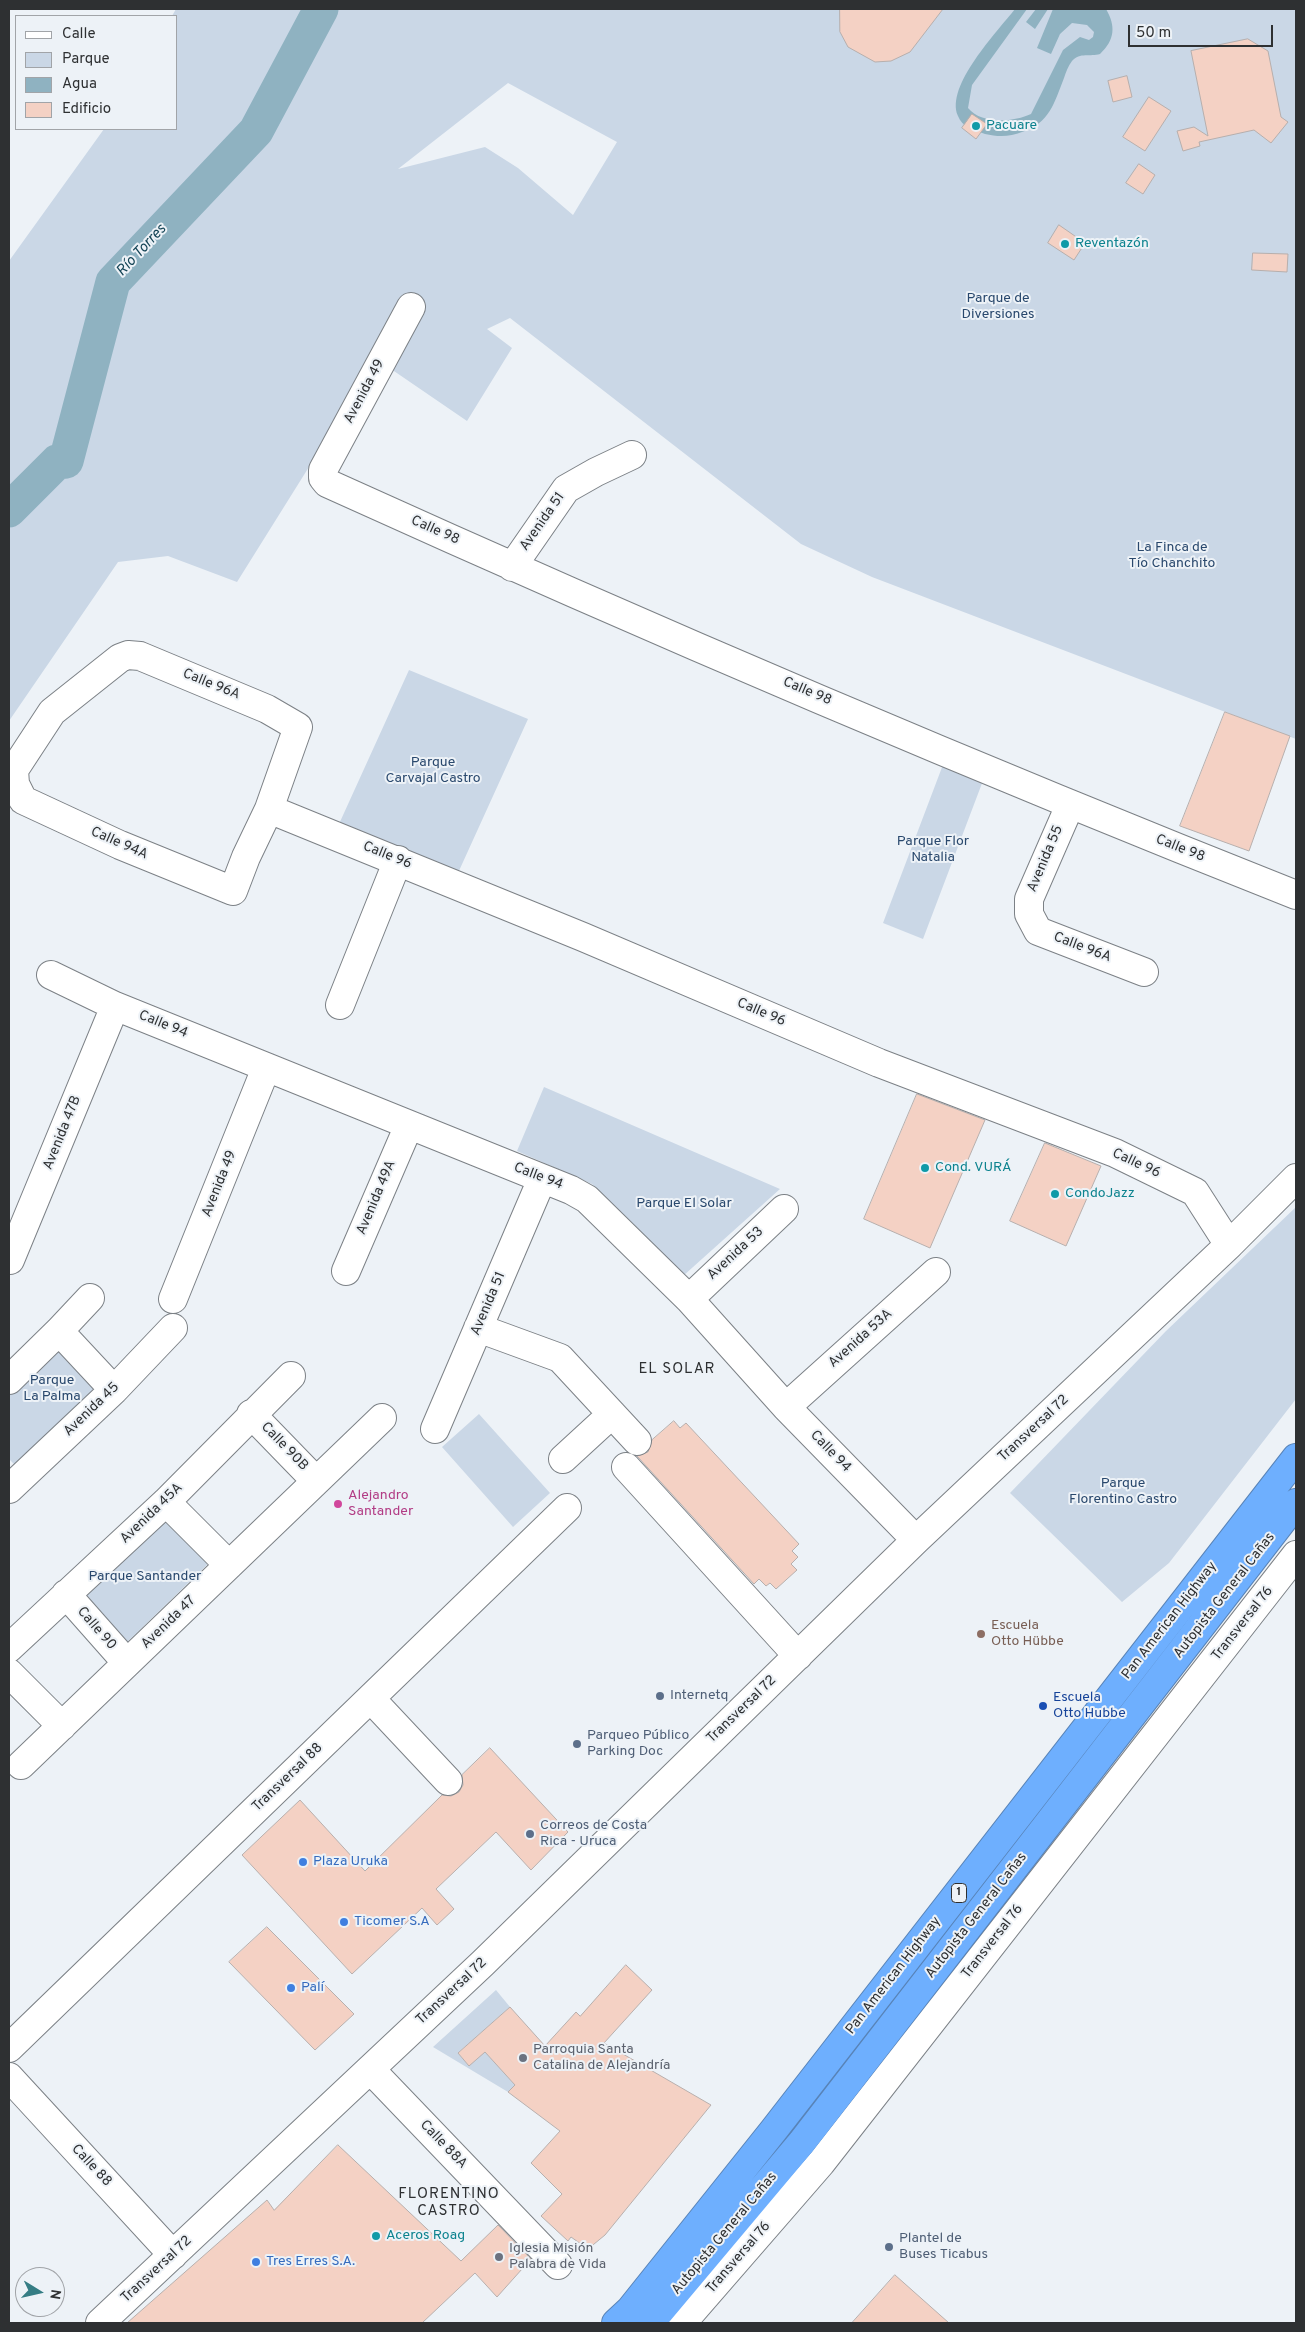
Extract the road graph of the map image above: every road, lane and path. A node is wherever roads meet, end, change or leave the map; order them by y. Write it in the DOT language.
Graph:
graph roads {
  1 [pos="410,307"];
  2 [pos="632,455"];
  3 [pos="323,478"];
  4 [pos="512,567"];
  5 [pos="14,784"];
  6 [pos="1070,805"];
  7 [pos="269,809"];
  8 [pos="398,860"];
  9 [pos="1296,895"];
  10 [pos="1029,914"];
  11 [pos="1144,972"];
  12 [pos="51,975"];
  13 [pos="340,1005"];
  14 [pos="115,1006"];
  15 [pos="266,1068"];
  16 [pos="409,1125"];
  17 [pos="1296,1178"];
  18 [pos="542,1179"];
  19 [pos="784,1209"];
  20 [pos="1229,1245"];
  21 [pos="10,1260"];
  22 [pos="346,1271"];
  23 [pos="936,1272"];
  24 [pos="90,1298"];
  25 [pos="173,1299"];
  26 [pos="689,1299"];
  27 [pos="173,1328"];
  28 [pos="478,1328"];
  29 [pos="59,1331"];
  30 [pos="291,1376"];
  31 [pos="9,1380"];
  32 [pos="114,1390"];
  33 [pos="786,1407"];
  34 [pos="251,1414"];
  35 [pos="612,1414"];
  36 [pos="382,1418"];
  37 [pos="435,1429"];
  38 [pos="637,1441"];
  39 [pos="563,1458"];
  40 [pos="1296,1458"];
  41 [pos="626,1467"];
  42 [pos="316,1481"];
  43 [pos="11,1483"];
  44 [pos="166,1502"];
  45 [pos="1296,1503"];
  46 [pos="567,1508"];
  47 [pos="916,1540"];
  48 [pos="1296,1555"];
  49 [pos="229,1564"];
  50 [pos="66,1594"];
  51 [pos="9,1648"];
  52 [pos="798,1656"];
  53 [pos="127,1663"];
  54 [pos="9,1672"];
  55 [pos="370,1699"];
  56 [pos="62,1726"];
  57 [pos="21,1765"];
  58 [pos="448,1781"];
  59 [pos="9,2048"];
  60 [pos="370,2069"];
  61 [pos="9,2077"];
  62 [pos="172,2255"];
  63 [pos="558,2265"];
  64 [pos="100,2323"];
  65 [pos="616,2323"];
  66 [pos="650,2323"];
  67 [pos="682,2323"];
  1 -- 3 [label="street, Avenida 49"];
  2 -- 4 [label="street, Avenida 51"];
  3 -- 4 [label="street, Calle 98"];
  4 -- 6 [label="street, Calle 98"];
  5 -- 7 [label="street, Calle 94A"];
  5 -- 7 [label="street, Calle 96A"];
  6 -- 9 [label="street, Calle 98"];
  6 -- 10 [label="street, Avenida 55"];
  7 -- 8 [label="street, Calle 96"];
  8 -- 13 [label="street"];
  8 -- 20 [label="street, Calle 96"];
  10 -- 11 [label="street, Calle 96A"];
  12 -- 14 [label="street, Calle 94"];
  14 -- 15 [label="street, Calle 94"];
  14 -- 21 [label="street, Avenida 47B"];
  15 -- 16 [label="street, Calle 94"];
  15 -- 25 [label="street, Avenida 49"];
  16 -- 18 [label="street, Calle 94"];
  16 -- 22 [label="street, Avenida 49A"];
  17 -- 20 [label="street, Transversal 72"];
  18 -- 26 [label="street, Calle 94"];
  18 -- 28 [label="street, Avenida 51"];
  19 -- 26 [label="street, Avenida 53"];
  20 -- 47 [label="street, Transversal 72"];
  23 -- 33 [label="street, Avenida 53A"];
  24 -- 29 [label="street"];
  26 -- 33 [label="street, Calle 94"];
  27 -- 32 [label="street, Avenida 45"];
  28 -- 35 [label="street"];
  28 -- 37 [label="street, Avenida 51"];
  29 -- 31 [label="street"];
  29 -- 32 [label="street"];
  30 -- 34 [label="street, Avenida 45A"];
  32 -- 43 [label="street, Avenida 45"];
  33 -- 47 [label="street, Calle 94"];
  34 -- 42 [label="street, Calle 90B"];
  34 -- 44 [label="street, Avenida 45A"];
  35 -- 38 [label="street"];
  35 -- 39 [label="street"];
  36 -- 42 [label="street, Avenida 47"];
  40 -- 65 [label="highway, Pan American Highway / 1"];
  41 -- 52 [label="street"];
  42 -- 49 [label="street, Avenida 47"];
  44 -- 49 [label="street"];
  44 -- 50 [label="street, Avenida 45A"];
  45 -- 66 [label="highway, Autopista General Cañas / 1"];
  46 -- 55 [label="street, Transversal 88"];
  47 -- 52 [label="street, Transversal 72"];
  48 -- 67 [label="street, Transversal 76"];
  49 -- 53 [label="street, Avenida 47"];
  50 -- 51 [label="street, Avenida 45A"];
  50 -- 53 [label="street, Calle 90"];
  52 -- 60 [label="street, Transversal 72"];
  53 -- 56 [label="street, Avenida 47"];
  54 -- 56 [label="street"];
  55 -- 58 [label="street"];
  55 -- 59 [label="street, Transversal 88"];
  56 -- 57 [label="street, Avenida 47"];
  60 -- 62 [label="street, Transversal 72"];
  60 -- 63 [label="street, Calle 88A"];
  61 -- 62 [label="street, Calle 88"];
  62 -- 64 [label="street, Transversal 72"];
}
